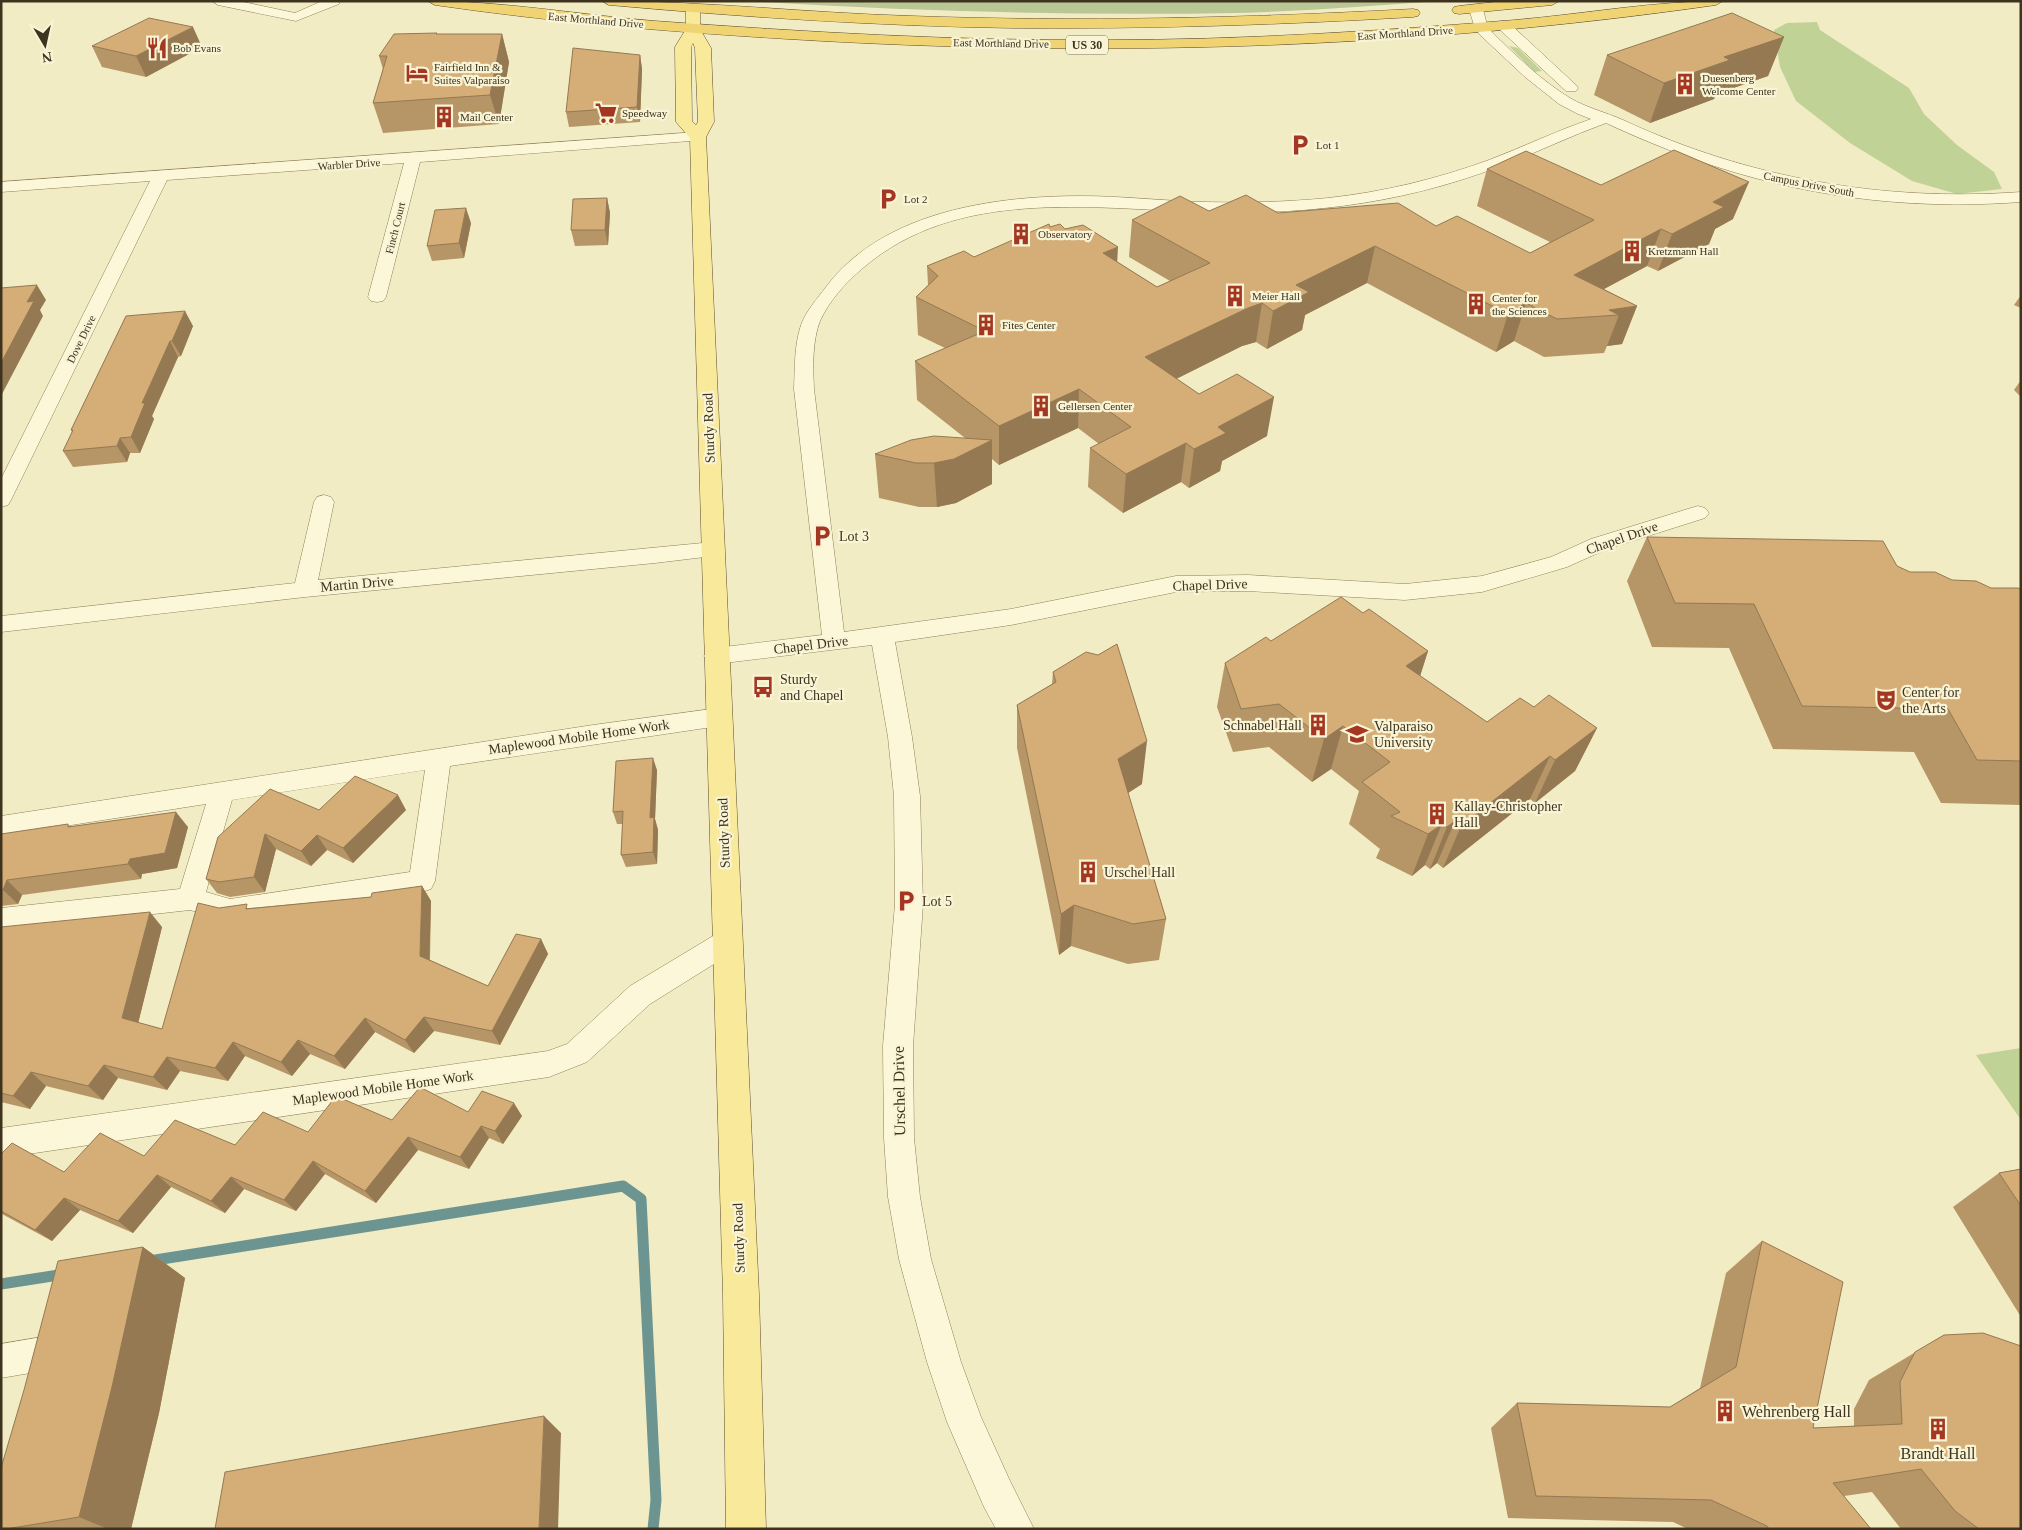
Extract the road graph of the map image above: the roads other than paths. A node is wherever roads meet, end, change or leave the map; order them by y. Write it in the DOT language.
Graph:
graph roads {
  1 [pos="218,1"];
  2 [pos="334,1"];
  3 [pos="435,1"];
  4 [pos="609,1"];
  5 [pos="1552,1"];
  6 [pos="1716,1"];
  7 [pos="320,4"];
  8 [pos="694,9"];
  9 [pos="1476,9"];
  10 [pos="1504,26"];
  11 [pos="1481,27"];
  12 [pos="693,29"];
  13 [pos="1607,118"];
  14 [pos="698,137"];
  15 [pos="413,159"];
  16 [pos="160,177"];
  17 [pos="1,187"];
  18 [pos="2021,197"];
  19 [pos="377,298"];
  20 [pos="1,500"];
  21 [pos="324,502"];
  22 [pos="1698,513"];
  23 [pos="713,549"];
  24 [pos="305,589"];
  25 [pos="1,624"];
  26 [pos="882,636"];
  27 [pos="834,643"];
  28 [pos="716,656"];
  29 [pos="719,717"];
  30 [pos="439,758"];
  31 [pos="222,792"];
  32 [pos="1,826"];
  33 [pos="190,900"];
  34 [pos="1,920"];
  35 [pos="728,941"];
  36 [pos="1,1143"];
  37 [pos="48,1353"];
  38 [pos="1,1361"];
  39 [pos="746,1529"];
  40 [pos="1016,1529"];
  1 -- 7 [label="street"];
  2 -- 7 [label="street"];
  3 -- 12 [label="highway, East Morthland Drive / US 30"];
  4 -- 8 [label="highway, East Morthland Drive / US 30"];
  5 -- 9 [label="highway, East Morthland Drive / US 30"];
  6 -- 10 [label="highway, East Morthland Drive / US 30"];
  8 -- 9 [label="highway, East Morthland Drive / US 30"];
  8 -- 12 [label="main road, Sturdy Road"];
  9 -- 10 [label="street, Campus Drive South"];
  9 -- 11 [label="street"];
  10 -- 11 [label="highway, East Morthland Drive / US 30"];
  10 -- 13 [label="street, Campus Drive South"];
  11 -- 12 [label="highway, East Morthland Drive / US 30"];
  11 -- 13 [label="street, Campus Drive South"];
  12 -- 14 [label="main road, Sturdy Road"];
  12 -- 14 [label="main road, Sturdy Road"];
  13 -- 18 [label="street, Campus Drive South"];
  13 -- 27 [label="street"];
  14 -- 15 [label="street, Warbler Drive"];
  14 -- 23 [label="main road, Sturdy Road"];
  15 -- 16 [label="street, Warbler Drive"];
  15 -- 19 [label="street, Finch Court"];
  16 -- 17 [label="street, Warbler Drive"];
  16 -- 20 [label="street, Dove Drive"];
  21 -- 24 [label="street"];
  22 -- 26 [label="street, Chapel Drive"];
  23 -- 24 [label="street, Martin Drive"];
  23 -- 28 [label="main road, Sturdy Road"];
  24 -- 25 [label="street, Martin Drive"];
  26 -- 27 [label="street, Chapel Drive"];
  26 -- 40 [label="street, Urschel Drive"];
  27 -- 28 [label="street, Chapel Drive"];
  28 -- 29 [label="main road, Sturdy Road"];
  29 -- 30 [label="street, Maplewood Mobile Home Work"];
  29 -- 35 [label="main road, Sturdy Road"];
  30 -- 31 [label="street, Maplewood Mobile Home Work"];
  30 -- 33 [label="street"];
  31 -- 32 [label="street, Maplewood Mobile Home Work"];
  31 -- 33 [label="street"];
  33 -- 34 [label="street"];
  35 -- 36 [label="street, Maplewood Mobile Home Work"];
  35 -- 39 [label="main road, Sturdy Road"];
  37 -- 38 [label="street"];
}
